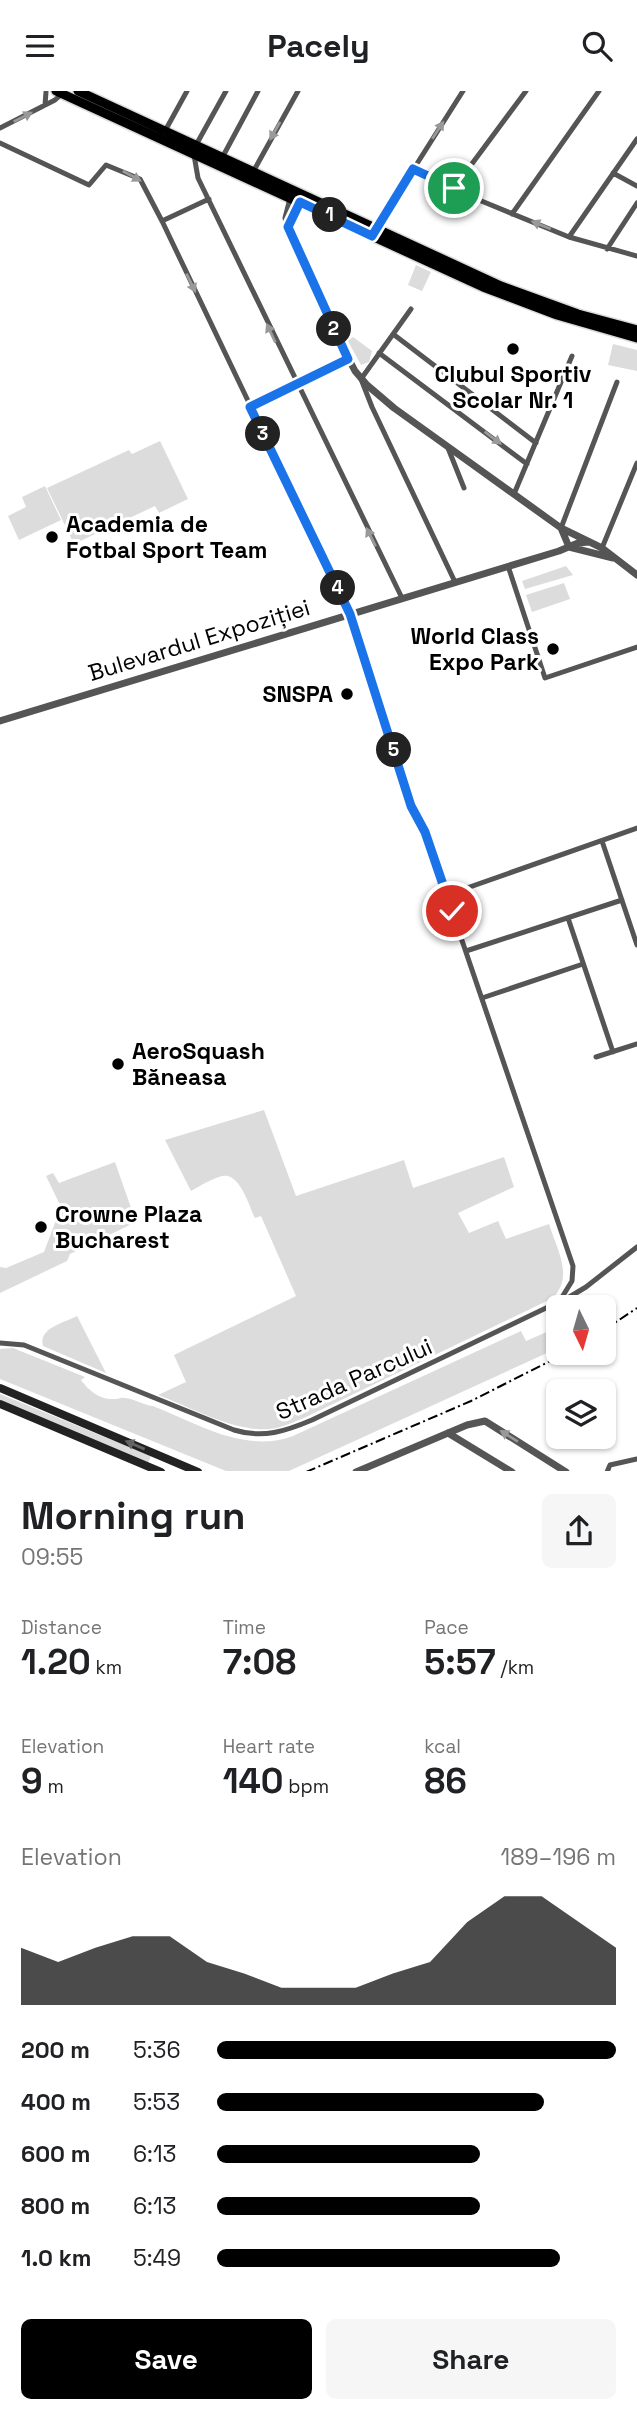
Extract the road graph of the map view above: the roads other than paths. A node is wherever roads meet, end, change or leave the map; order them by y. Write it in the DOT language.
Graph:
graph roads {
  1 [pos="78,91"];
  2 [pos="187,91"];
  3 [pos="226,91"];
  4 [pos="258,91"];
  5 [pos="298,91"];
  6 [pos="463,91"];
  7 [pos="526,91"];
  8 [pos="599,91"];
  9 [pos="46,92"];
  10 [pos="62,92"];
  11 [pos="45,106"];
  12 [pos="0,128"];
  13 [pos="165,131"];
  14 [pos="637,139"];
  15 [pos="0,143"];
  16 [pos="195,149"];
  17 [pos="222,158"];
  18 [pos="413,169"];
  19 [pos="253,172"];
  20 [pos="613,173"];
  21 [pos="637,186"];
  22 [pos="275,192"];
  23 [pos="297,196"];
  24 [pos="209,199"];
  25 [pos="480,200"];
  26 [pos="637,203"];
  27 [pos="512,214"];
  28 [pos="286,218"];
  29 [pos="162,222"];
  30 [pos="288,227"];
  31 [pos="374,232"];
  32 [pos="569,237"];
  33 [pos="607,249"];
  34 [pos="637,256"];
  35 [pos="411,309"];
  36 [pos="637,330"];
  37 [pos="393,334"];
  38 [pos="637,338"];
  39 [pos="379,353"];
  40 [pos="572,356"];
  41 [pos="348,359"];
  42 [pos="361,379"];
  43 [pos="617,382"];
  44 [pos="296,384"];
  45 [pos="250,407"];
  46 [pos="536,443"];
  47 [pos="447,446"];
  48 [pos="637,463"];
  49 [pos="527,464"];
  50 [pos="464,488"];
  51 [pos="514,494"];
  52 [pos="561,528"];
  53 [pos="573,533"];
  54 [pos="589,542"];
  55 [pos="569,547"];
  56 [pos="602,548"];
  57 [pos="616,558"];
  58 [pos="508,566"];
  59 [pos="636,573"];
  60 [pos="455,582"];
  61 [pos="402,598"];
  62 [pos="350,614"];
  63 [pos="637,647"];
  64 [pos="0,721"];
  65 [pos="637,828"];
  66 [pos="602,841"];
  67 [pos="447,895"];
  68 [pos="622,900"];
  69 [pos="568,918"];
  70 [pos="637,945"];
  71 [pos="466,951"];
  72 [pos="583,964"];
  73 [pos="482,998"];
  74 [pos="637,1044"];
  75 [pos="613,1052"];
  76 [pos="596,1057"];
  77 [pos="637,1247"];
  78 [pos="563,1295"];
  79 [pos="572,1295"];
  80 [pos="546,1308"];
  81 [pos="0,1343"];
  82 [pos="0,1388"];
  83 [pos="0,1404"];
  84 [pos="448,1433"];
  85 [pos="637,1459"];
  86 [pos="159,1471"];
  87 [pos="196,1471"];
  88 [pos="359,1471"];
  89 [pos="510,1471"];
  90 [pos="564,1471"];
  91 [pos="607,1471"];
  1 -- 13 [label="main road"];
  2 -- 13 [label="street"];
  3 -- 16 [label="street"];
  4 -- 17 [label="street"];
  5 -- 19 [label="street, one-way"];
  18 -- 6 [label="street, one-way"];
  7 -- 18 [label="street"];
  8 -- 27 [label="street"];
  9 -- 11 [label="street"];
  10 -- 11 [label="street"];
  10 -- 16 [label="main road"];
  12 -- 11 [label="street, one-way"];
  13 -- 16 [label="main road"];
  14 -- 20 [label="street"];
  15 -- 29 [label="street, one-way"];
  16 -- 17 [label="main road"];
  16 -- 22 [label="main road"];
  16 -- 24 [label="street"];
  17 -- 19 [label="main road"];
  18 -- 31 [label="street"];
  19 -- 23 [label="main road"];
  20 -- 21 [label="street"];
  20 -- 32 [label="street"];
  22 -- 23 [label="main road"];
  22 -- 28 [label="street"];
  23 -- 28 [label="street"];
  23 -- 30 [label="street"];
  23 -- 31 [label="main road"];
  24 -- 29 [label="street"];
  44 -- 24 [label="street, one-way"];
  25 -- 27 [label="street"];
  26 -- 33 [label="street"];
  32 -- 27 [label="street, one-way"];
  28 -- 30 [label="street"];
  29 -- 45 [label="street, one-way"];
  30 -- 41 [label="street"];
  31 -- 36 [label="main road"];
  31 -- 38 [label="main road"];
  32 -- 33 [label="street"];
  33 -- 34 [label="street"];
  35 -- 37 [label="street"];
  37 -- 39 [label="street"];
  37 -- 46 [label="street"];
  39 -- 42 [label="street"];
  39 -- 49 [label="street, one-way"];
  40 -- 46 [label="street"];
  41 -- 42 [label="street"];
  41 -- 44 [label="street"];
  42 -- 47 [label="street"];
  42 -- 60 [label="street"];
  43 -- 52 [label="street"];
  44 -- 45 [label="street"];
  61 -- 44 [label="street, one-way"];
  45 -- 62 [label="street"];
  46 -- 49 [label="street"];
  47 -- 50 [label="street"];
  47 -- 51 [label="street"];
  48 -- 56 [label="street"];
  49 -- 51 [label="street"];
  51 -- 52 [label="street"];
  52 -- 53 [label="street"];
  52 -- 55 [label="street"];
  53 -- 54 [label="street"];
  53 -- 55 [label="street"];
  54 -- 55 [label="street, Bulevardul Expoziției"];
  54 -- 56 [label="street"];
  55 -- 57 [label="street"];
  55 -- 58 [label="street, Bulevardul Expoziției"];
  56 -- 57 [label="street"];
  57 -- 59 [label="street"];
  58 -- 60 [label="street, Bulevardul Expoziției"];
  58 -- 63 [label="street"];
  60 -- 61 [label="street, Bulevardul Expoziției"];
  61 -- 62 [label="street, Bulevardul Expoziției"];
  62 -- 64 [label="street, Bulevardul Expoziției"];
  62 -- 67 [label="street"];
  65 -- 66 [label="street"];
  66 -- 67 [label="street"];
  66 -- 68 [label="street"];
  67 -- 71 [label="street"];
  68 -- 69 [label="street"];
  68 -- 70 [label="street"];
  69 -- 71 [label="street"];
  69 -- 72 [label="street"];
  71 -- 73 [label="street"];
  72 -- 73 [label="street"];
  72 -- 75 [label="street"];
  73 -- 78 [label="street"];
  74 -- 75 [label="street"];
  75 -- 76 [label="street"];
  77 -- 79 [label="street, Strada Parcului"];
  80 -- 81 [label="street, Strada Parcului"];
  87 -- 82 [label="main road, one-way"];
  83 -- 86 [label="main road"];
  84 -- 88 [label="street"];
  84 -- 89 [label="street"];
  90 -- 84 [label="street, one-way"];
  85 -- 91 [label="street"];
}
